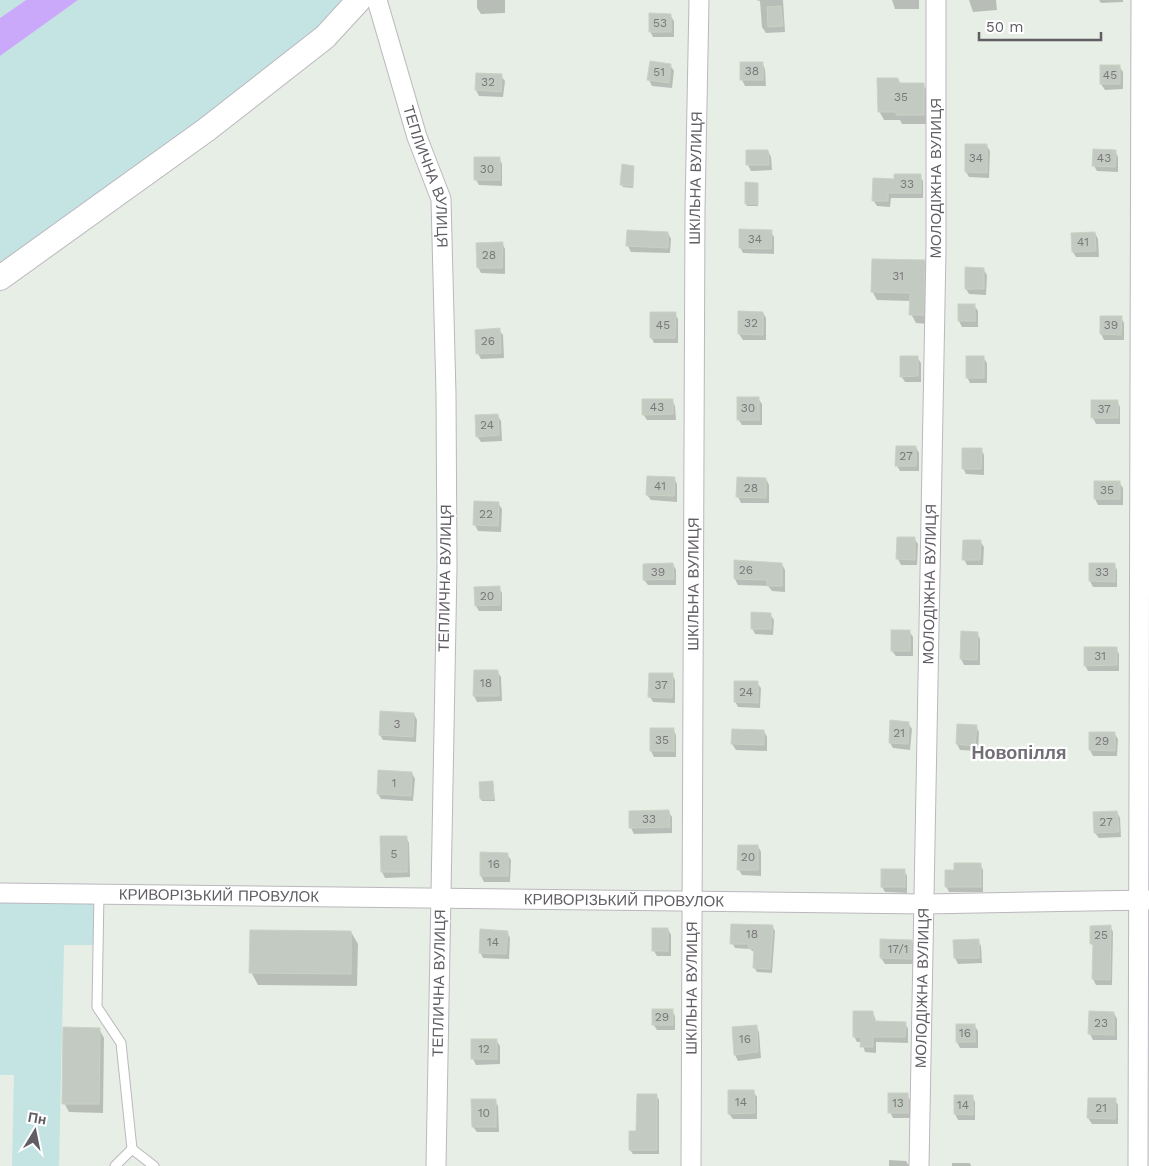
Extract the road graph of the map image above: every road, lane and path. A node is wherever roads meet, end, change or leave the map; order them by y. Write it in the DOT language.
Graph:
graph roads {
  1 [pos="358,0"];
  2 [pos="377,0"];
  3 [pos="699,0"];
  4 [pos="936,0"];
  5 [pos="1141,0"];
  6 [pos="0,278"];
  7 [pos="0,893"];
  8 [pos="99,893"];
  9 [pos="440,898"];
  10 [pos="1143,900"];
  11 [pos="692,901"];
  12 [pos="925,904"];
  13 [pos="132,1149"];
  14 [pos="115,1166"];
  15 [pos="154,1166"];
  16 [pos="436,1166"];
  17 [pos="691,1166"];
  18 [pos="919,1166"];
  19 [pos="1138,1166"];
  1 -- 6 [label="street"];
  2 -- 9 [label="street, ТЕПЛИЧНА ВУЛИЦЯ"];
  3 -- 11 [label="street, ШКІЛЬНА ВУЛИЦЯ"];
  4 -- 12 [label="street, МОЛОДІЖНА ВУЛИЦЯ"];
  5 -- 10 [label="street"];
  7 -- 8 [label="street, КРИВОРІЗЬКИЙ ПРОВУЛОК"];
  8 -- 9 [label="street, КРИВОРІЗЬКИЙ ПРОВУЛОК"];
  8 -- 13 [label="lane"];
  9 -- 11 [label="street, КРИВОРІЗЬКИЙ ПРОВУЛОК"];
  9 -- 16 [label="street, ТЕПЛИЧНА ВУЛИЦЯ"];
  10 -- 12 [label="street, КРИВОРІЗЬКИЙ ПРОВУЛОК"];
  10 -- 19 [label="street"];
  11 -- 12 [label="street, КРИВОРІЗЬКИЙ ПРОВУЛОК"];
  11 -- 17 [label="street, ШКІЛЬНА ВУЛИЦЯ"];
  12 -- 18 [label="street, МОЛОДІЖНА ВУЛИЦЯ"];
  13 -- 14 [label="lane"];
  13 -- 15 [label="lane"];
}
